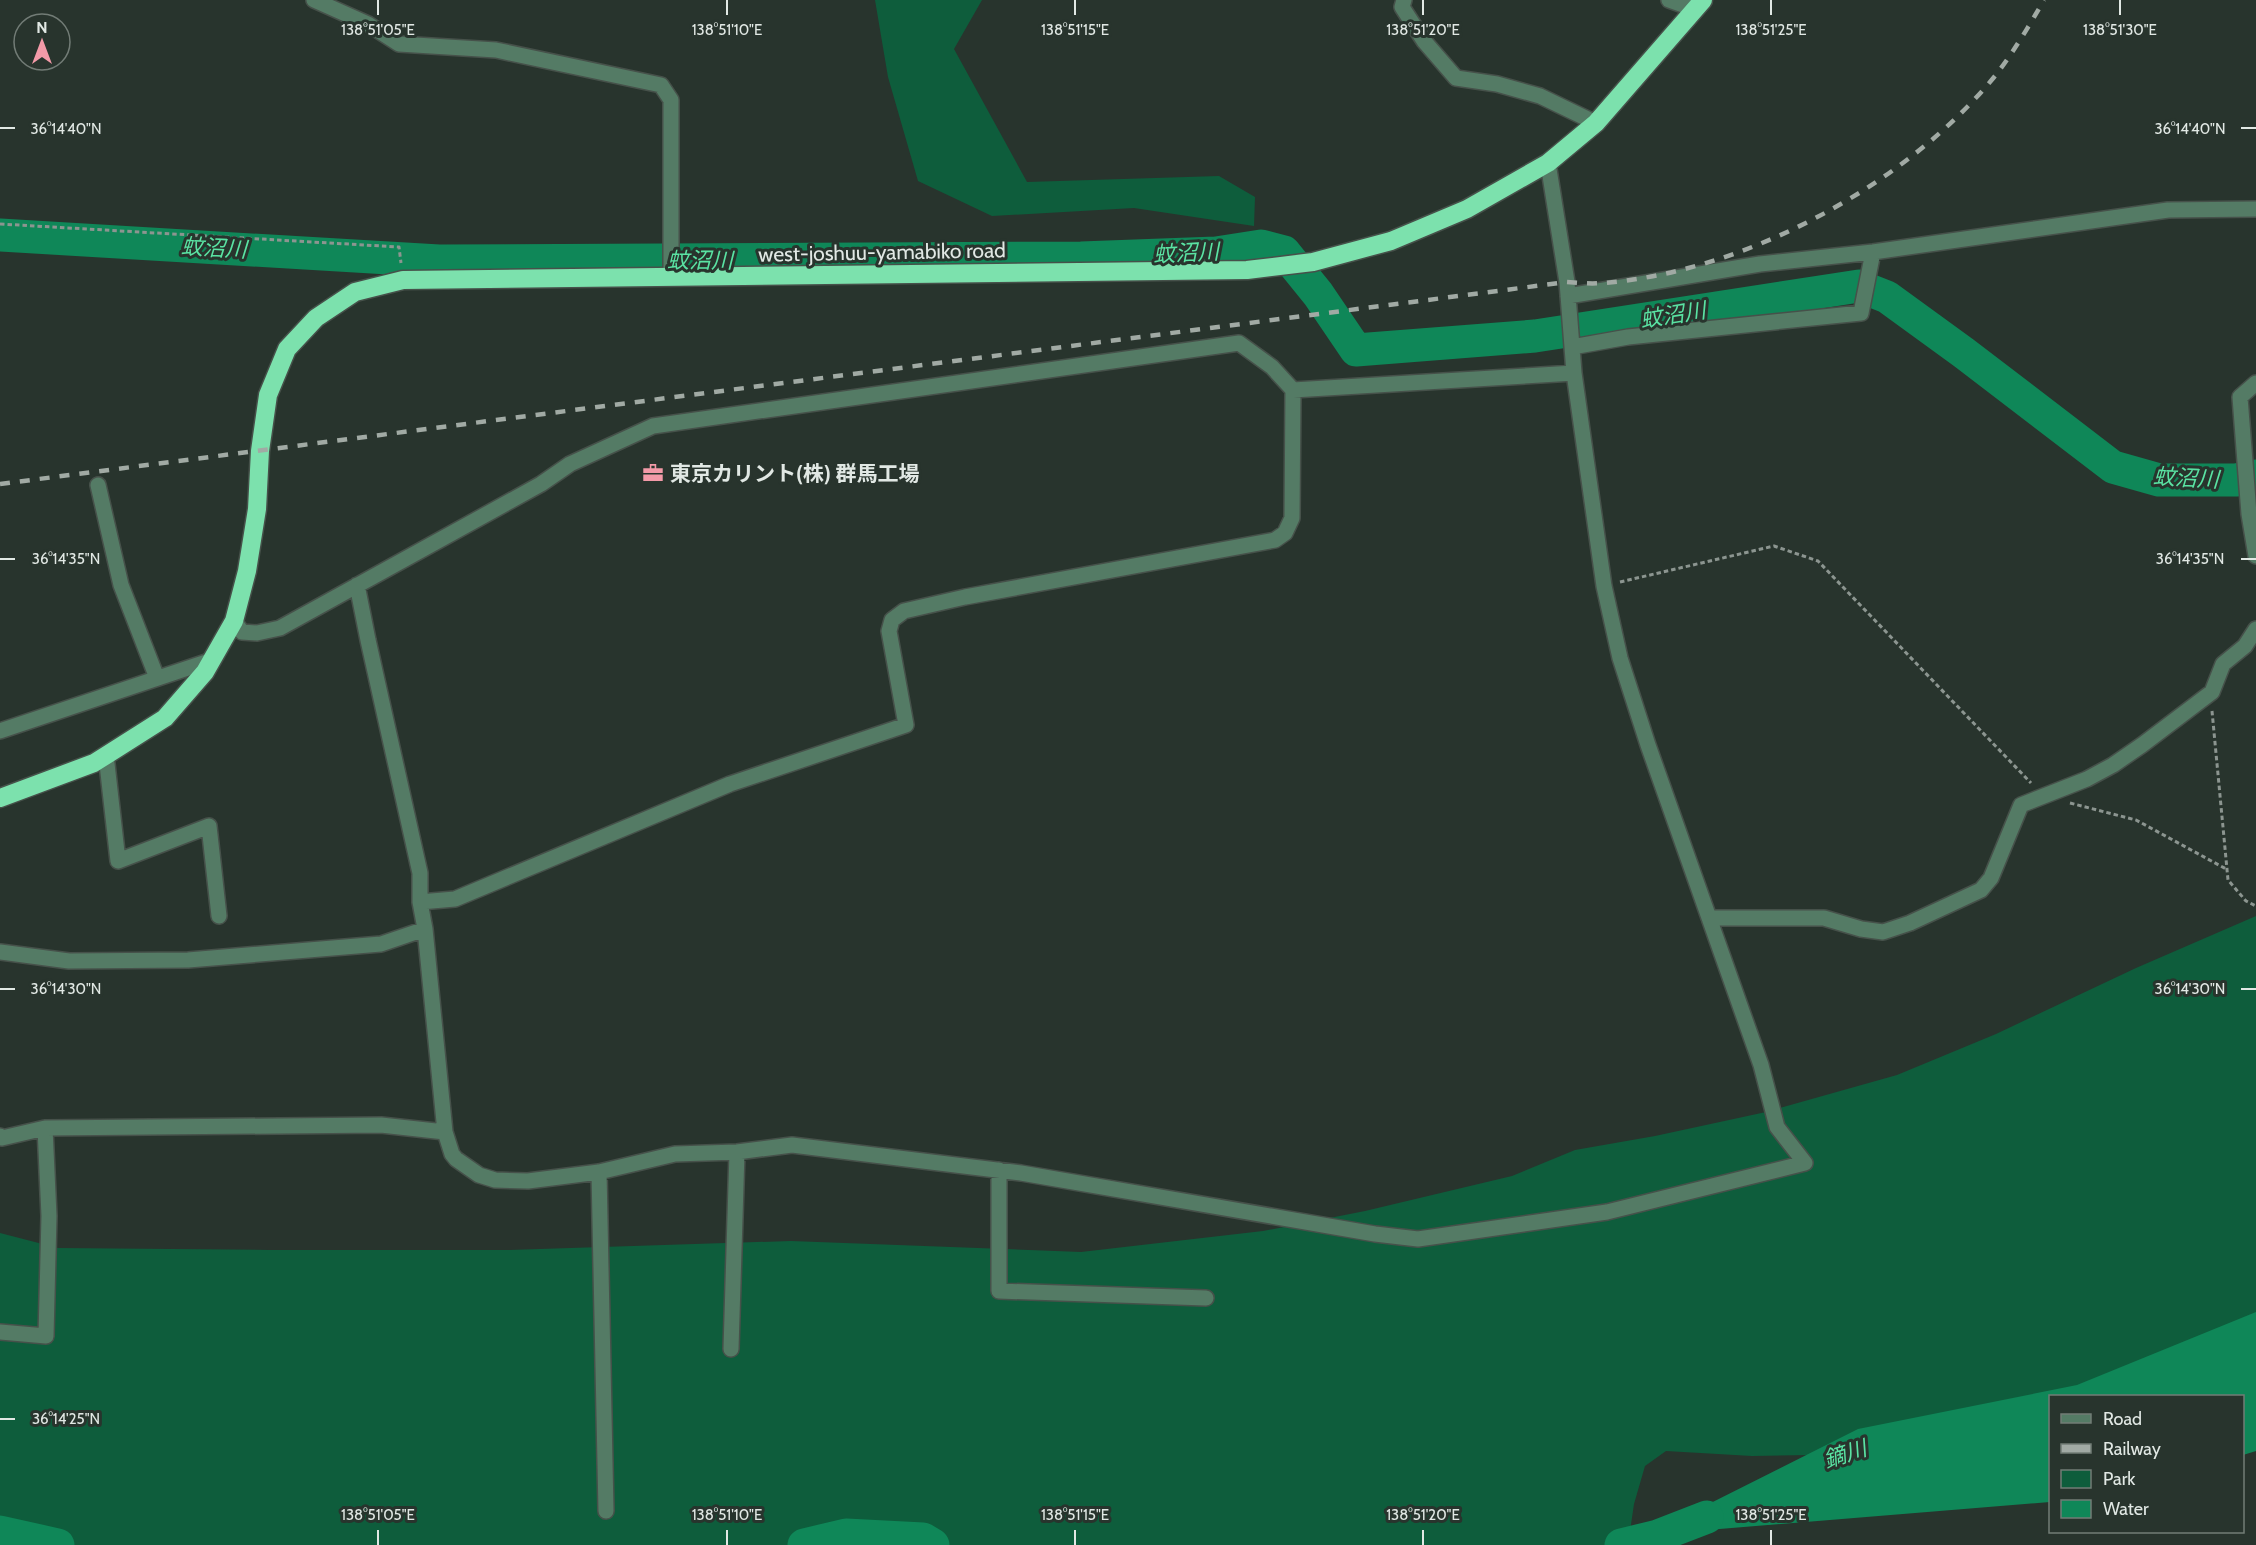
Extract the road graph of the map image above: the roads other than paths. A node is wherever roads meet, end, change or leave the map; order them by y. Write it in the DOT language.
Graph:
graph roads {
  1 [pos="314,0"];
  2 [pos="1404,0"];
  3 [pos="1669,0"];
  4 [pos="1699,5"];
  5 [pos="1596,123"];
  6 [pos="1548,163"];
  7 [pos="2256,209"];
  8 [pos="1872,259"];
  9 [pos="670,272"];
  10 [pos="1568,296"];
  11 [pos="1572,347"];
  12 [pos="1574,373"];
  13 [pos="2256,383"];
  14 [pos="1293,390"];
  15 [pos="98,485"];
  16 [pos="2256,556"];
  17 [pos="357,585"];
  18 [pos="234,621"];
  19 [pos="2256,629"];
  20 [pos="212,660"];
  21 [pos="156,678"];
  22 [pos="0,731"];
  23 [pos="106,755"];
  24 [pos="0,798"];
  25 [pos="420,902"];
  26 [pos="219,916"];
  27 [pos="1709,918"];
  28 [pos="425,929"];
  29 [pos="0,952"];
  30 [pos="45,1128"];
  31 [pos="445,1132"];
  32 [pos="0,1136"];
  33 [pos="737,1152"];
  34 [pos="999,1170"];
  35 [pos="599,1172"];
  36 [pos="1206,1298"];
  37 [pos="0,1332"];
  38 [pos="731,1349"];
  39 [pos="606,1511"];
  1 -- 9 [label="street"];
  2 -- 5 [label="street"];
  3 -- 4 [label="street"];
  4 -- 5 [label="highway, west-joshuu-yamabiko road"];
  5 -- 6 [label="highway, west-joshuu-yamabiko road"];
  6 -- 9 [label="highway, west-joshuu-yamabiko road"];
  6 -- 10 [label="street"];
  7 -- 8 [label="street"];
  8 -- 10 [label="street"];
  8 -- 11 [label="street"];
  9 -- 18 [label="highway, west-joshuu-yamabiko road"];
  10 -- 11 [label="street"];
  11 -- 12 [label="street"];
  12 -- 14 [label="street"];
  12 -- 27 [label="street"];
  13 -- 16 [label="street"];
  14 -- 17 [label="street"];
  14 -- 25 [label="street"];
  15 -- 21 [label="street"];
  17 -- 18 [label="street"];
  17 -- 25 [label="street"];
  18 -- 20 [label="highway, west-joshuu-yamabiko road"];
  19 -- 27 [label="street"];
  20 -- 21 [label="street"];
  20 -- 23 [label="highway, west-joshuu-yamabiko road"];
  21 -- 22 [label="street"];
  23 -- 24 [label="highway, west-joshuu-yamabiko road"];
  23 -- 26 [label="street"];
  25 -- 28 [label="street"];
  27 -- 34 [label="street"];
  28 -- 29 [label="street"];
  28 -- 31 [label="street"];
  30 -- 31 [label="street"];
  30 -- 32 [label="street"];
  30 -- 37 [label="street"];
  31 -- 35 [label="street"];
  33 -- 34 [label="street"];
  33 -- 35 [label="street"];
  33 -- 38 [label="street"];
  34 -- 36 [label="street"];
  35 -- 39 [label="street"];
}
